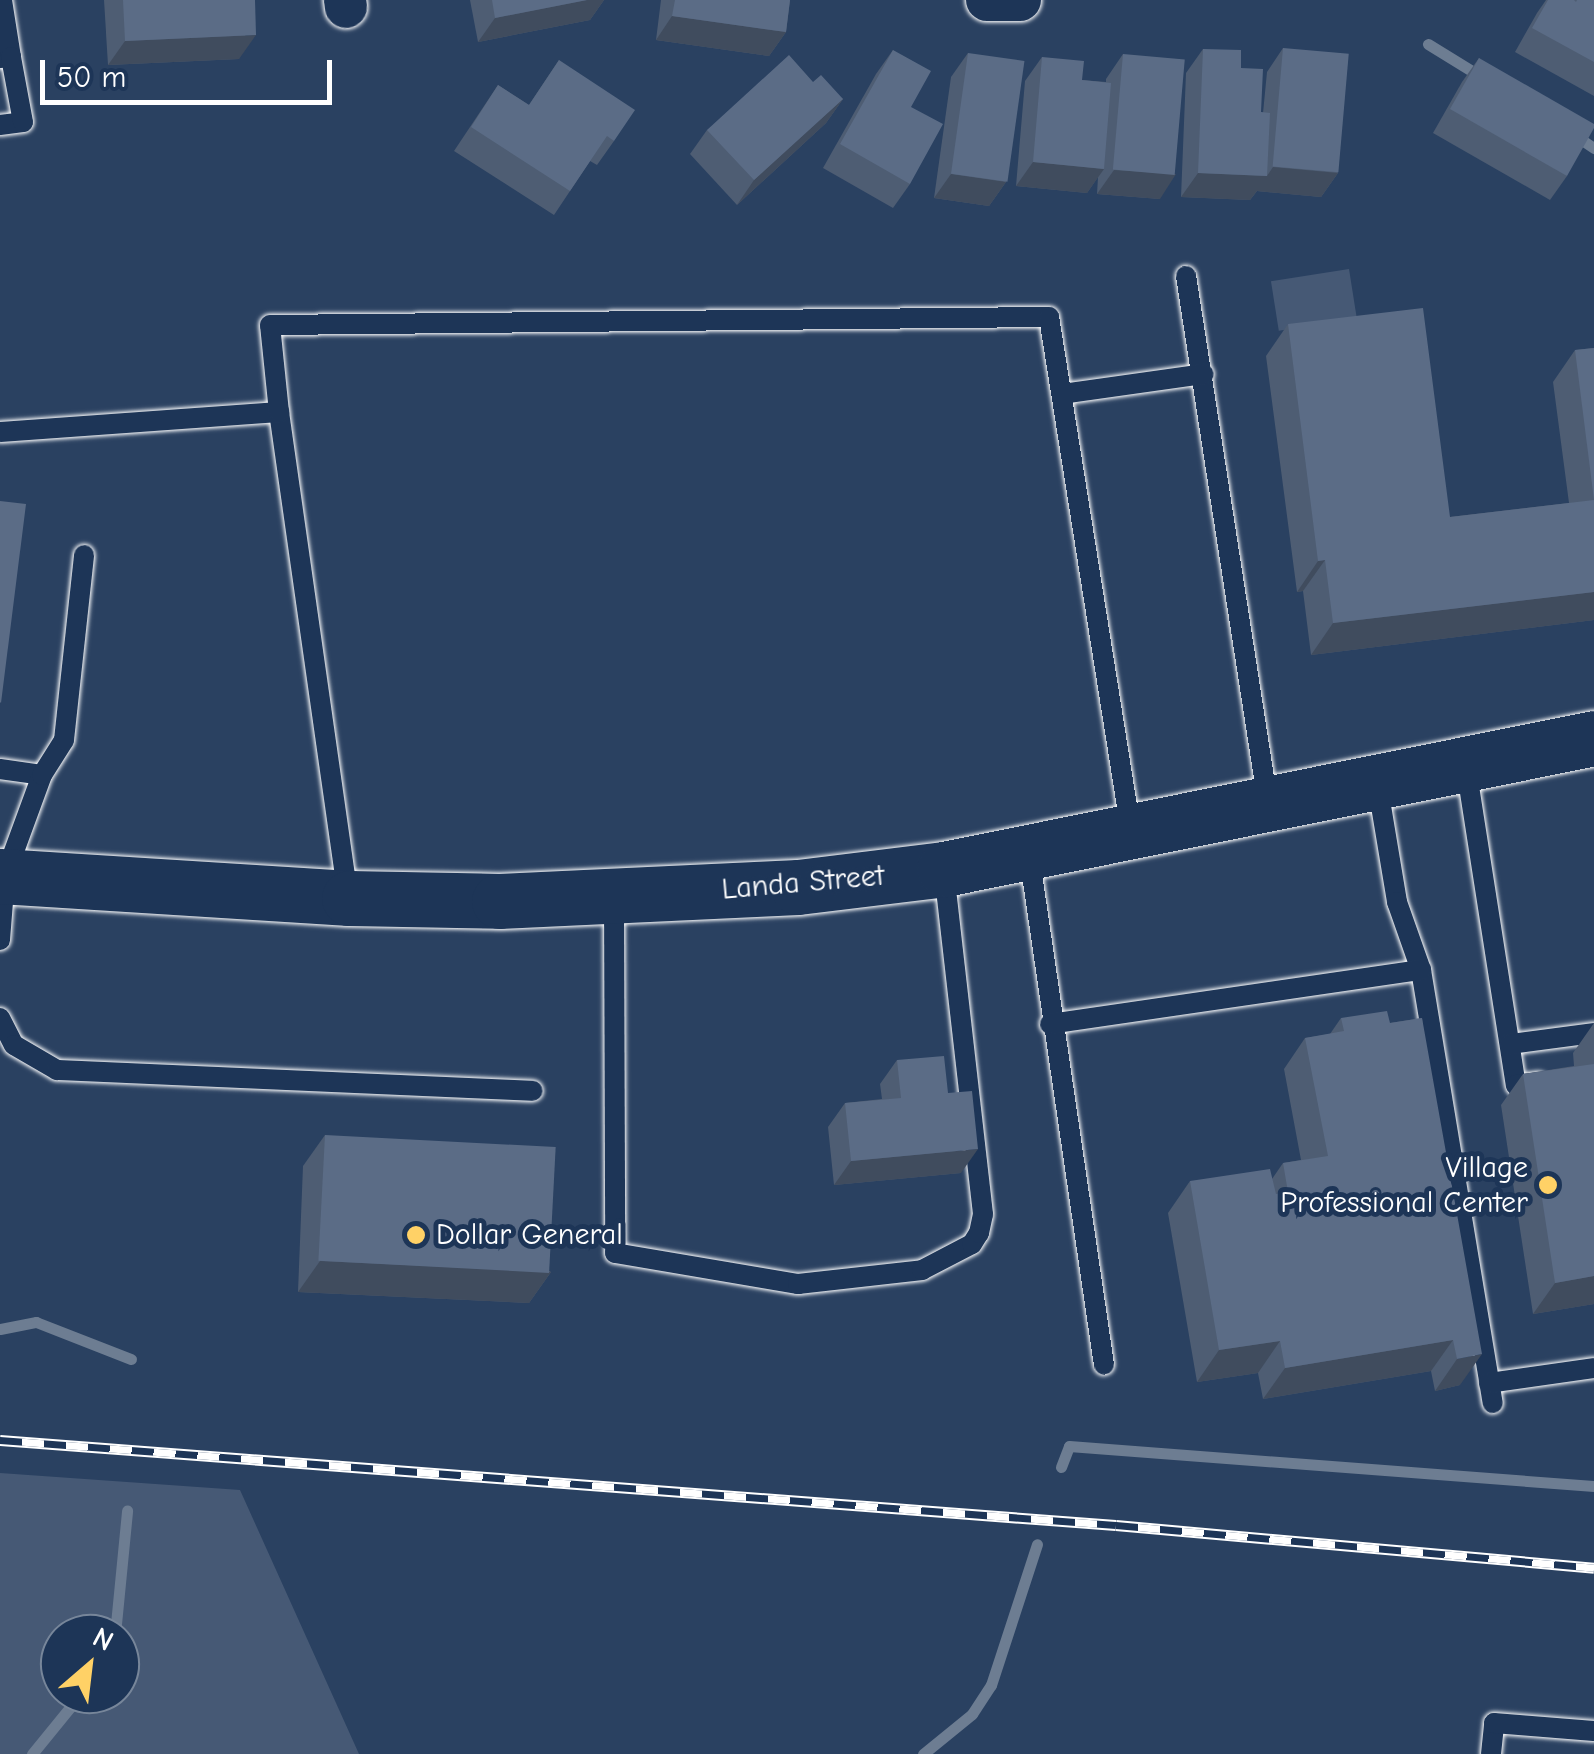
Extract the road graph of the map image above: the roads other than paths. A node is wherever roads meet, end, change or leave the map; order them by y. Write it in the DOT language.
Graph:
graph roads {
  1 [pos="2,0"];
  2 [pos="987,0"];
  3 [pos="1020,0"];
  4 [pos="5,57"];
  5 [pos="0,125"];
  6 [pos="1186,276"];
  7 [pos="1204,374"];
  8 [pos="1062,394"];
  9 [pos="280,412"];
  10 [pos="0,432"];
  11 [pos="84,555"];
  12 [pos="1594,738"];
  13 [pos="1466,765"];
  14 [pos="0,769"];
  15 [pos="42,775"];
  16 [pos="1377,782"];
  17 [pos="1268,804"];
  18 [pos="1131,831"];
  19 [pos="1028,852"];
  20 [pos="944,869"];
  21 [pos="2,876"];
  22 [pos="349,898"];
  23 [pos="614,898"];
  24 [pos="0,940"];
  25 [pos="1420,970"];
  26 [pos="0,1018"];
  27 [pos="1050,1024"];
  28 [pos="1594,1033"];
  29 [pos="1510,1044"];
  30 [pos="1561,1079"];
  31 [pos="533,1091"];
  32 [pos="1104,1365"];
  33 [pos="1594,1368"];
  34 [pos="1594,1731"];
  35 [pos="1490,1754"];
  1 -- 4 [label="lane"];
  2 -- 3 [label="street"];
  4 -- 5 [label="lane"];
  6 -- 7 [label="lane"];
  7 -- 8 [label="lane"];
  7 -- 17 [label="lane"];
  8 -- 9 [label="lane"];
  8 -- 18 [label="lane"];
  9 -- 10 [label="lane"];
  9 -- 22 [label="lane"];
  11 -- 15 [label="lane"];
  12 -- 13 [label="street, Landa Street"];
  13 -- 16 [label="street, Landa Street"];
  13 -- 29 [label="lane"];
  14 -- 15 [label="lane"];
  15 -- 21 [label="lane"];
  16 -- 17 [label="street, Landa Street"];
  16 -- 25 [label="lane"];
  17 -- 18 [label="street, Landa Street"];
  18 -- 19 [label="street, Landa Street"];
  19 -- 20 [label="street, Landa Street"];
  19 -- 27 [label="lane"];
  20 -- 23 [label="street, Landa Street"];
  20 -- 23 [label="lane"];
  21 -- 22 [label="street, Landa Street"];
  21 -- 24 [label="lane"];
  22 -- 23 [label="street, Landa Street"];
  25 -- 27 [label="lane"];
  25 -- 33 [label="lane"];
  26 -- 31 [label="lane"];
  27 -- 32 [label="lane"];
  28 -- 29 [label="lane"];
  29 -- 30 [label="lane"];
  34 -- 35 [label="lane"];
}
